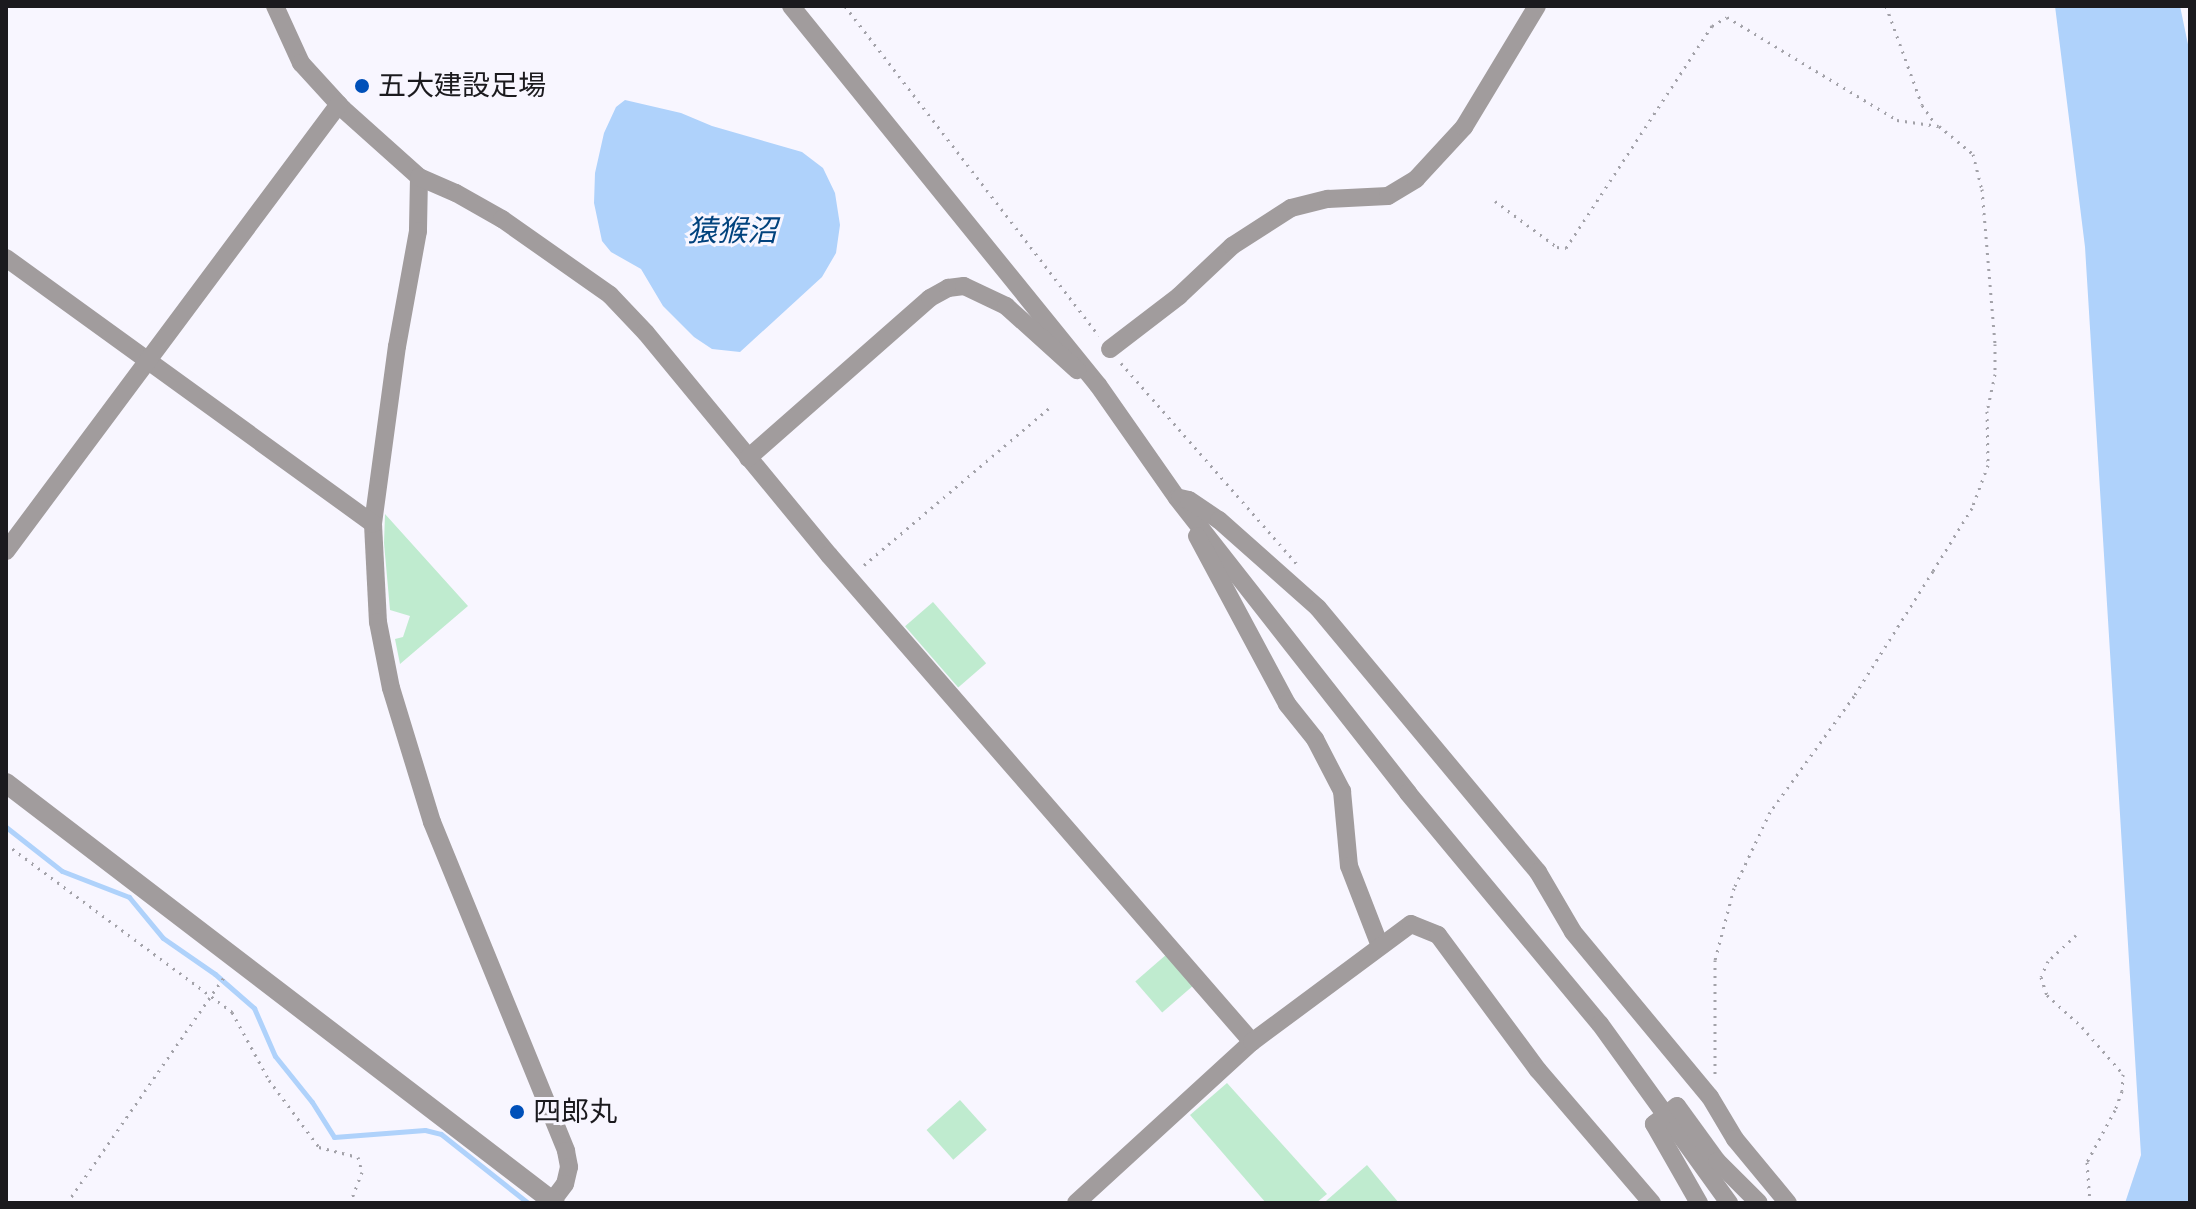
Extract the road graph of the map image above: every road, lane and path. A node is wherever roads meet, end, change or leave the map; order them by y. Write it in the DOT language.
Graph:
graph roads {
  1 [pos="275,6"];
  2 [pos="791,6"];
  3 [pos="845,6"];
  4 [pos="1537,6"];
  5 [pos="1886,6"];
  6 [pos="339,104"];
  7 [pos="1934,122"];
  8 [pos="419,177"];
  9 [pos="1495,201"];
  10 [pos="6,258"];
  11 [pos="1110,349"];
  12 [pos="145,361"];
  13 [pos="1084,368"];
  14 [pos="1049,408"];
  15 [pos="748,458"];
  16 [pos="1177,498"];
  17 [pos="373,524"];
  18 [pos="6,551"];
  19 [pos="849,578"];
  20 [pos="1293,583"];
  21 [pos="6,783"];
  22 [pos="6,844"];
  23 [pos="2076,935"];
  24 [pos="1380,946"];
  25 [pos="226,975"];
  26 [pos="211,994"];
  27 [pos="1252,1042"];
  28 [pos="1710,1097"];
  29 [pos="1666,1115"];
  30 [pos="554,1202"];
  31 [pos="67,1203"];
  32 [pos="350,1203"];
  33 [pos="1076,1203"];
  34 [pos="1652,1203"];
  35 [pos="1699,1203"];
  36 [pos="1729,1203"];
  37 [pos="1759,1203"];
  38 [pos="1788,1203"];
  39 [pos="2090,1203"];
  1 -- 6 [label="street"];
  2 -- 13 [label="street"];
  3 -- 11 [label="path"];
  4 -- 11 [label="street"];
  5 -- 7 [label="path"];
  6 -- 8 [label="street"];
  6 -- 12 [label="street"];
  8 -- 15 [label="street"];
  8 -- 17 [label="street"];
  9 -- 28 [label="path"];
  10 -- 12 [label="street"];
  11 -- 20 [label="path"];
  12 -- 17 [label="street"];
  12 -- 18 [label="street"];
  13 -- 15 [label="street"];
  13 -- 16 [label="street"];
  14 -- 19 [label="path"];
  15 -- 19 [label="street"];
  16 -- 20 [label="street"];
  16 -- 24 [label="street"];
  16 -- 29 [label="street"];
  17 -- 30 [label="street"];
  19 -- 27 [label="street"];
  20 -- 28 [label="street"];
  21 -- 30 [label="street"];
  22 -- 26 [label="path"];
  23 -- 39 [label="path"];
  24 -- 27 [label="street"];
  24 -- 34 [label="street"];
  25 -- 26 [label="path"];
  26 -- 31 [label="path"];
  26 -- 32 [label="path"];
  27 -- 33 [label="street"];
  28 -- 38 [label="street"];
  29 -- 35 [label="street"];
  29 -- 36 [label="street"];
  29 -- 37 [label="street"];
}
